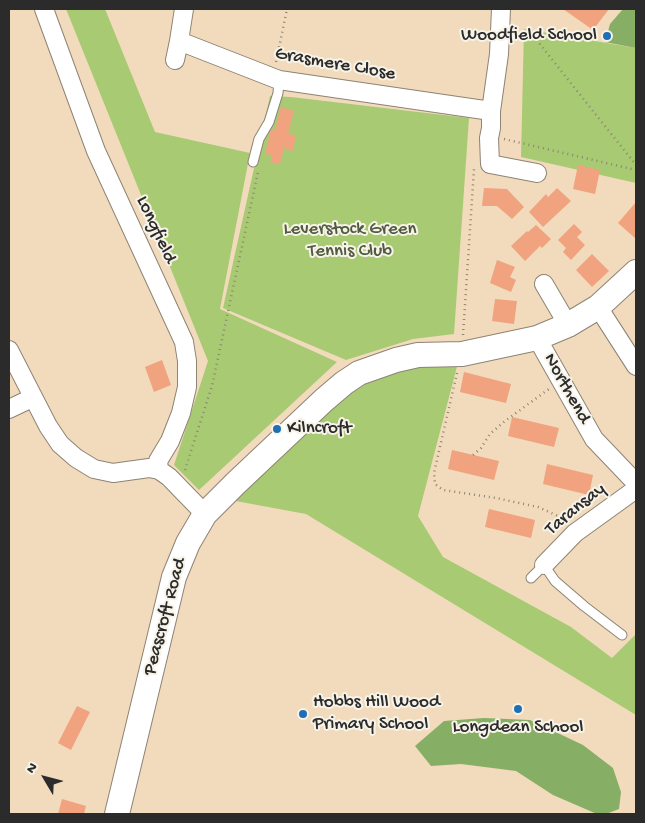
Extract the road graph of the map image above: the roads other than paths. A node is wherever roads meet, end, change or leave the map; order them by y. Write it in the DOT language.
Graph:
graph roads {
  1 [pos="44,9"];
  2 [pos="184,9"];
  3 [pos="501,9"];
  4 [pos="179,41"];
  5 [pos="175,60"];
  6 [pos="276,79"];
  7 [pos="490,126"];
  8 [pos="256,165"];
  9 [pos="537,174"];
  10 [pos="636,272"];
  11 [pos="544,284"];
  12 [pos="598,307"];
  13 [pos="568,325"];
  14 [pos="538,338"];
  15 [pos="9,350"];
  16 [pos="636,366"];
  17 [pos="32,398"];
  18 [pos="9,409"];
  19 [pos="159,470"];
  20 [pos="636,483"];
  21 [pos="636,489"];
  22 [pos="205,514"];
  23 [pos="544,565"];
  24 [pos="531,578"];
  25 [pos="622,635"];
  26 [pos="117,814"];
  1 -- 19 [label="street, Longfield"];
  2 -- 4 [label="street"];
  3 -- 7 [label="street"];
  4 -- 5 [label="street"];
  4 -- 6 [label="street, Grasmere Close"];
  6 -- 7 [label="street, Grasmere Close"];
  6 -- 8 [label="lane"];
  7 -- 9 [label="street"];
  10 -- 12 [label="street, Northend"];
  11 -- 13 [label="street"];
  12 -- 13 [label="street, Northend"];
  12 -- 16 [label="street"];
  13 -- 14 [label="street, Northend"];
  14 -- 20 [label="street, Northend"];
  14 -- 22 [label="street, Peascroft Road"];
  15 -- 17 [label="street"];
  17 -- 18 [label="street"];
  17 -- 19 [label="street"];
  19 -- 22 [label="street"];
  21 -- 23 [label="street, Taransay"];
  22 -- 26 [label="street, Peascroft Road"];
  23 -- 24 [label="lane"];
  23 -- 25 [label="lane"];
}
